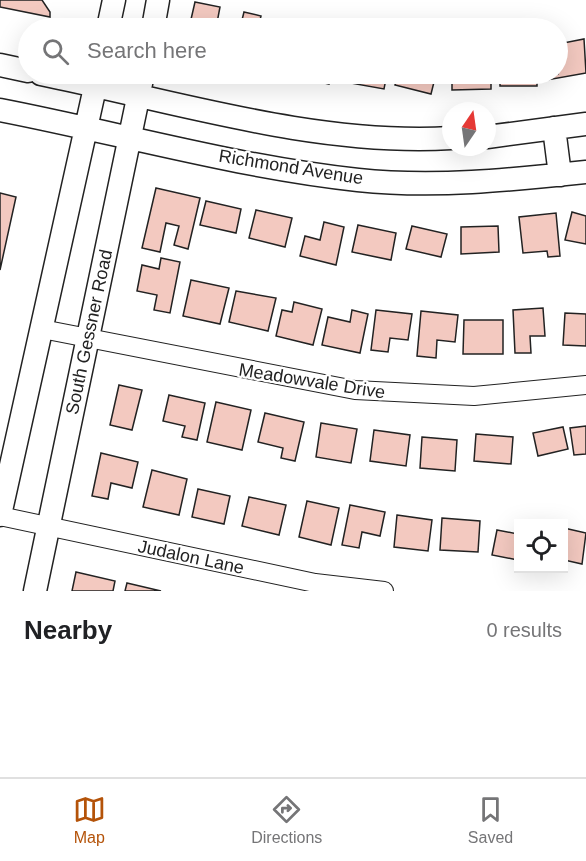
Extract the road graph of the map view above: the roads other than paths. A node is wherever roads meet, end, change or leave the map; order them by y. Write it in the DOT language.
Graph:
graph roads {
  1 [pos="114,0"];
  2 [pos="159,0"];
  3 [pos="110,18"];
  4 [pos="155,18"];
  5 [pos="0,65"];
  6 [pos="18,69"];
  7 [pos="96,84"];
  8 [pos="141,84"];
  9 [pos="0,110"];
  10 [pos="586,124"];
  11 [pos="87,128"];
  12 [pos="554,128"];
  13 [pos="496,136"];
  14 [pos="129,137"];
  15 [pos="442,138"];
  16 [pos="586,172"];
  17 [pos="560,175"];
  18 [pos="42,329"];
  19 [pos="88,340"];
  20 [pos="586,385"];
  21 [pos="0,516"];
  22 [pos="47,526"];
  23 [pos="35,591"];
  24 [pos="384,591"];
  1 -- 3 [label="main road"];
  2 -- 4 [label="main road"];
  5 -- 6 [label="main road"];
  7 -- 11 [label="main road"];
  8 -- 14 [label="main road, South Gessner Road"];
  8 -- 15 [label="main road"];
  9 -- 11 [label="main road, Richmond Avenue"];
  10 -- 12 [label="main road"];
  11 -- 14 [label="main road, Richmond Avenue"];
  11 -- 18 [label="main road"];
  12 -- 13 [label="main road"];
  12 -- 17 [label="main road"];
  14 -- 17 [label="main road, Richmond Avenue"];
  14 -- 19 [label="main road, South Gessner Road"];
  16 -- 17 [label="main road, Richmond Avenue"];
  18 -- 19 [label="street, Meadowvale Drive"];
  18 -- 21 [label="main road"];
  19 -- 20 [label="street, Meadowvale Drive"];
  19 -- 22 [label="main road, South Gessner Road"];
  21 -- 22 [label="street, Judalon Lane"];
  22 -- 23 [label="main road, South Gessner Road"];
  22 -- 24 [label="street, Judalon Lane"];
}
